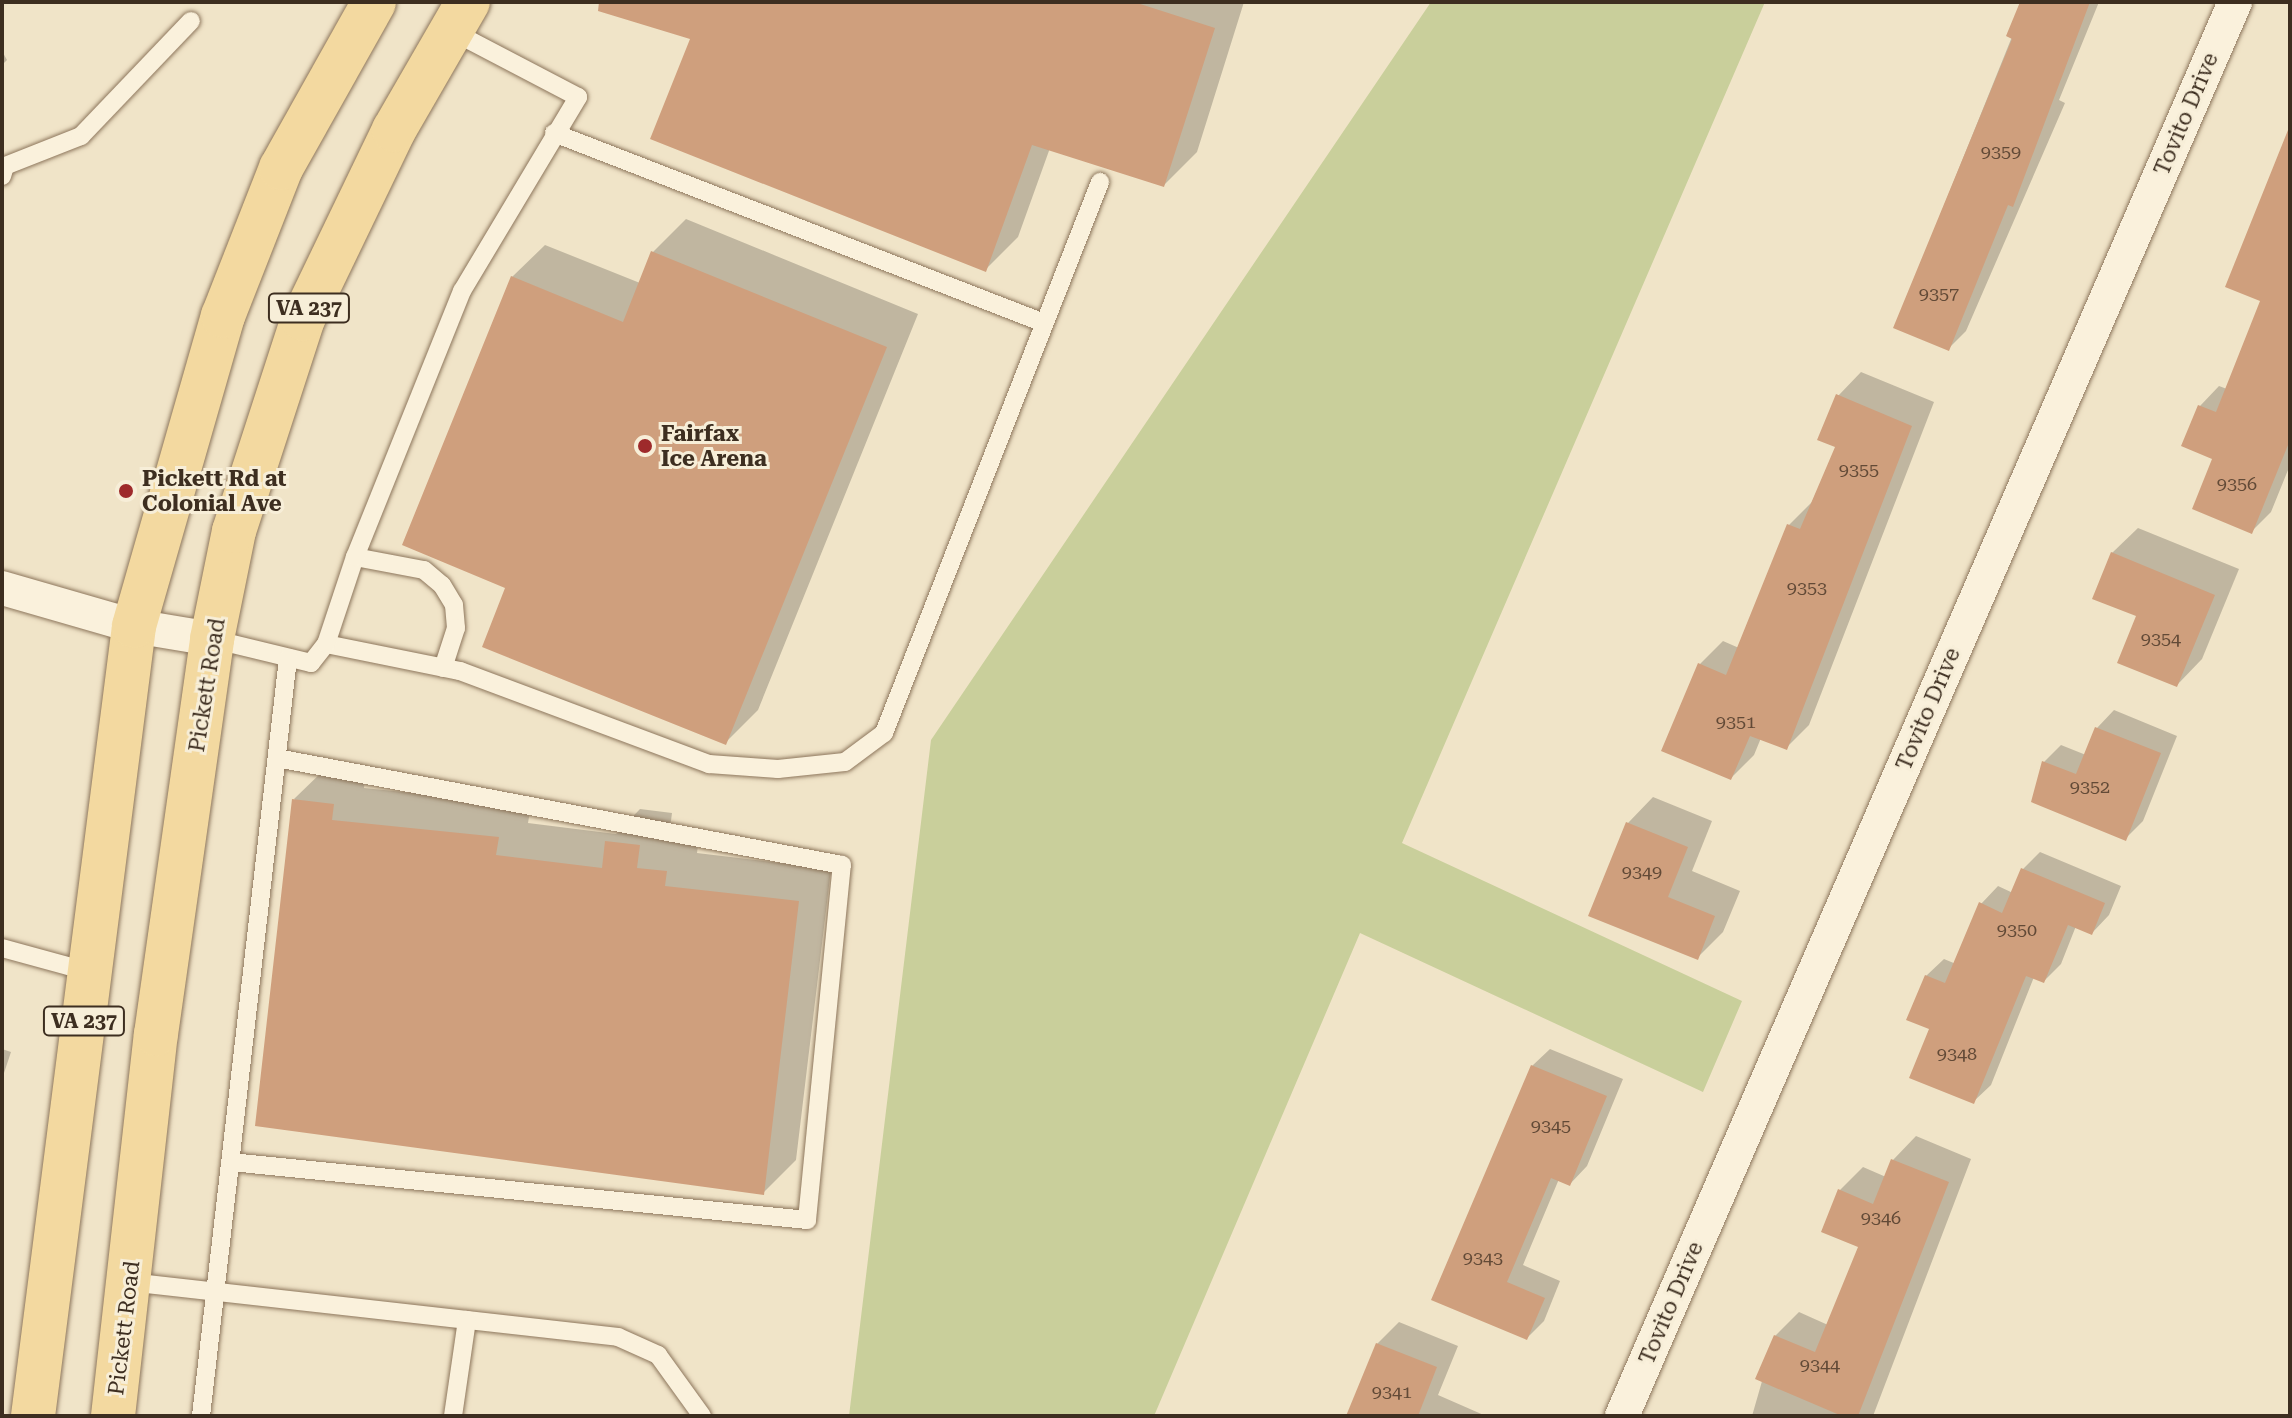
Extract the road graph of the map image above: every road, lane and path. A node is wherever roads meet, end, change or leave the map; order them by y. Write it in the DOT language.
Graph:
graph roads {
  1 [pos="374,2"];
  2 [pos="2235,2"];
  3 [pos="459,16"];
  4 [pos="191,21"];
  5 [pos="554,133"];
  6 [pos="2,176"];
  7 [pos="1100,182"];
  8 [pos="1044,323"];
  9 [pos="355,557"];
  10 [pos="2,588"];
  11 [pos="134,626"];
  12 [pos="212,639"];
  13 [pos="326,644"];
  14 [pos="288,658"];
  15 [pos="443,668"];
  16 [pos="277,758"];
  17 [pos="2,948"];
  18 [pos="90,972"];
  19 [pos="231,1162"];
  20 [pos="129,1282"];
  21 [pos="215,1292"];
  22 [pos="467,1320"];
  23 [pos="33,1416"];
  24 [pos="113,1416"];
  25 [pos="201,1416"];
  26 [pos="453,1416"];
  27 [pos="702,1416"];
  28 [pos="1622,1416"];
  1 -- 11 [label="main road, VA 237"];
  2 -- 28 [label="street, Tovito Drive"];
  3 -- 5 [label="lane"];
  3 -- 12 [label="main road, Pickett Road / VA 237"];
  4 -- 6 [label="lane"];
  5 -- 8 [label="lane"];
  5 -- 9 [label="lane"];
  7 -- 8 [label="lane"];
  8 -- 15 [label="lane"];
  9 -- 13 [label="lane"];
  9 -- 15 [label="lane"];
  10 -- 11 [label="street"];
  11 -- 12 [label="street"];
  11 -- 18 [label="main road, VA 237"];
  12 -- 14 [label="lane"];
  12 -- 20 [label="main road, Pickett Road / VA 237"];
  13 -- 14 [label="lane"];
  13 -- 15 [label="lane"];
  14 -- 16 [label="lane"];
  16 -- 19 [label="lane"];
  16 -- 19 [label="lane"];
  17 -- 18 [label="lane"];
  18 -- 23 [label="main road, VA 237"];
  19 -- 21 [label="lane"];
  20 -- 21 [label="lane"];
  20 -- 24 [label="main road, Pickett Road / VA 237"];
  21 -- 22 [label="lane"];
  21 -- 25 [label="lane"];
  22 -- 26 [label="lane"];
  22 -- 27 [label="lane"];
}
